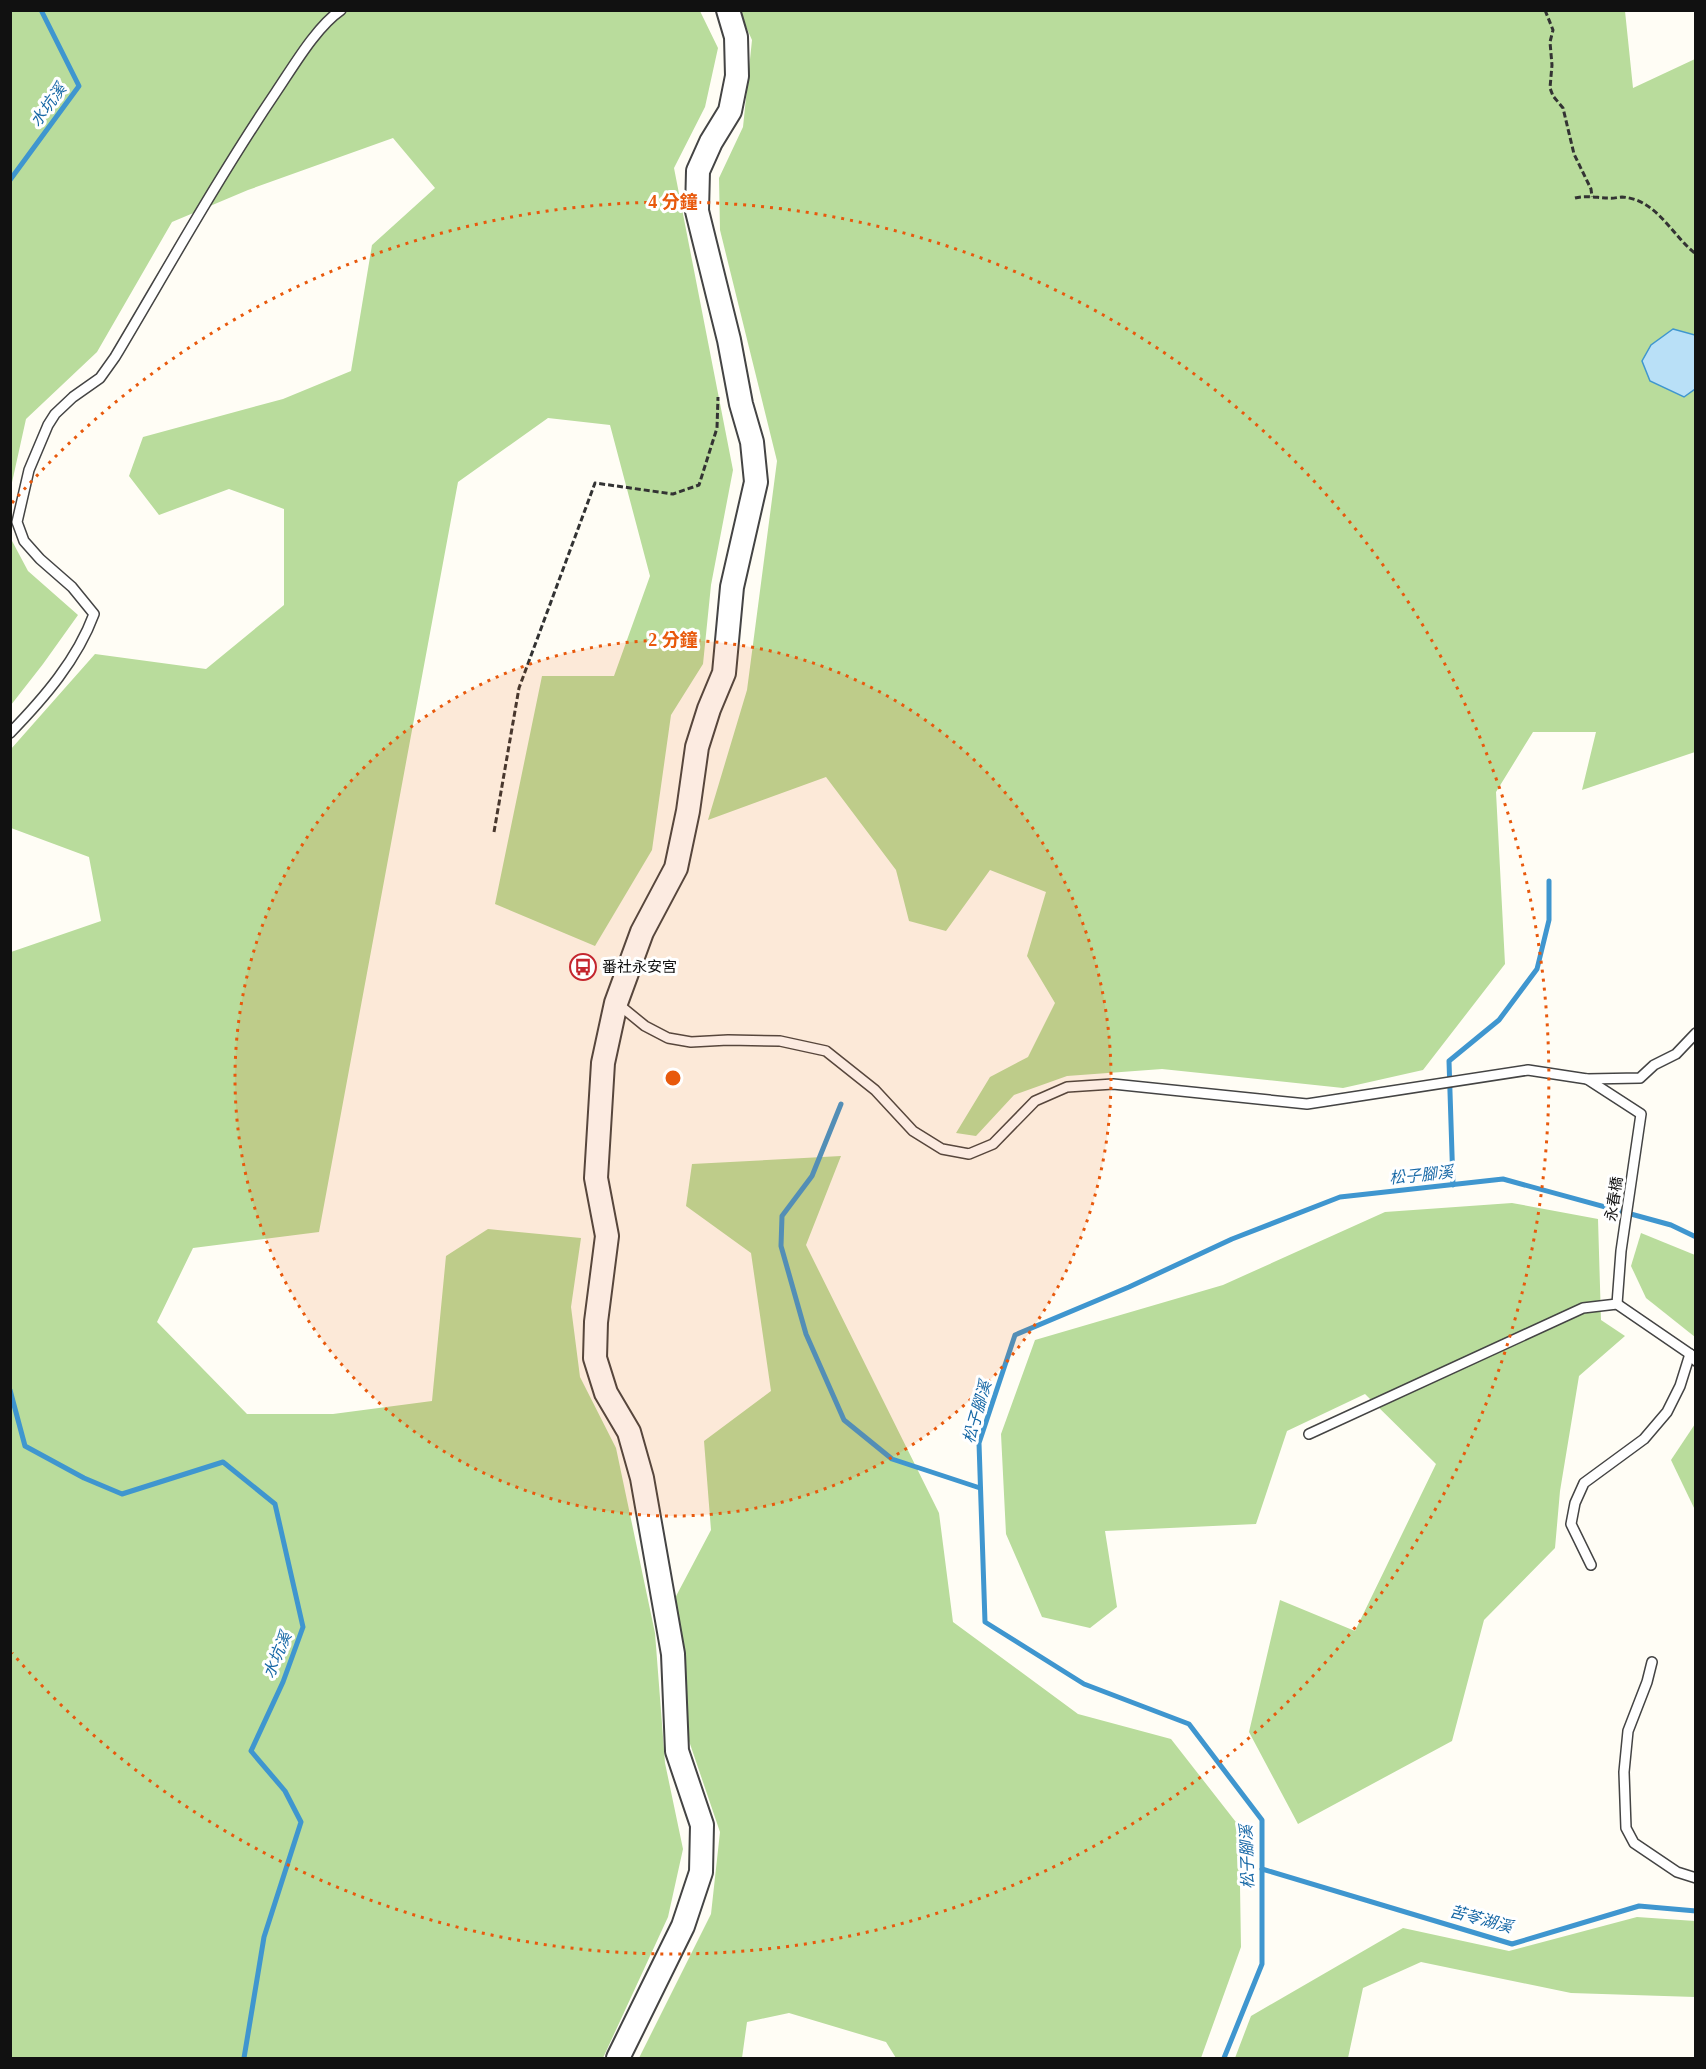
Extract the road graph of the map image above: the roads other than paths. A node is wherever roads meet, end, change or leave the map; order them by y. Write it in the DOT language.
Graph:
graph roads {
  1 [pos="341,10"];
  2 [pos="728,10"];
  3 [pos="10,733"];
  4 [pos="616,1003"];
  5 [pos="1695,1034"];
  6 [pos="1587,1079"];
  7 [pos="1617,1304"];
  8 [pos="1693,1358"];
  9 [pos="1309,1434"];
  10 [pos="1591,1565"];
  11 [pos="1652,1662"];
  12 [pos="1695,1878"];
  13 [pos="618,2058"];
  1 -- 3 [label="lane"];
  2 -- 4 [label="street"];
  4 -- 6 [label="lane"];
  4 -- 13 [label="street"];
  5 -- 6 [label="lane"];
  6 -- 7 [label="lane, 永春橋"];
  7 -- 8 [label="lane"];
  7 -- 9 [label="lane"];
  8 -- 10 [label="lane"];
  11 -- 12 [label="lane"];
}
